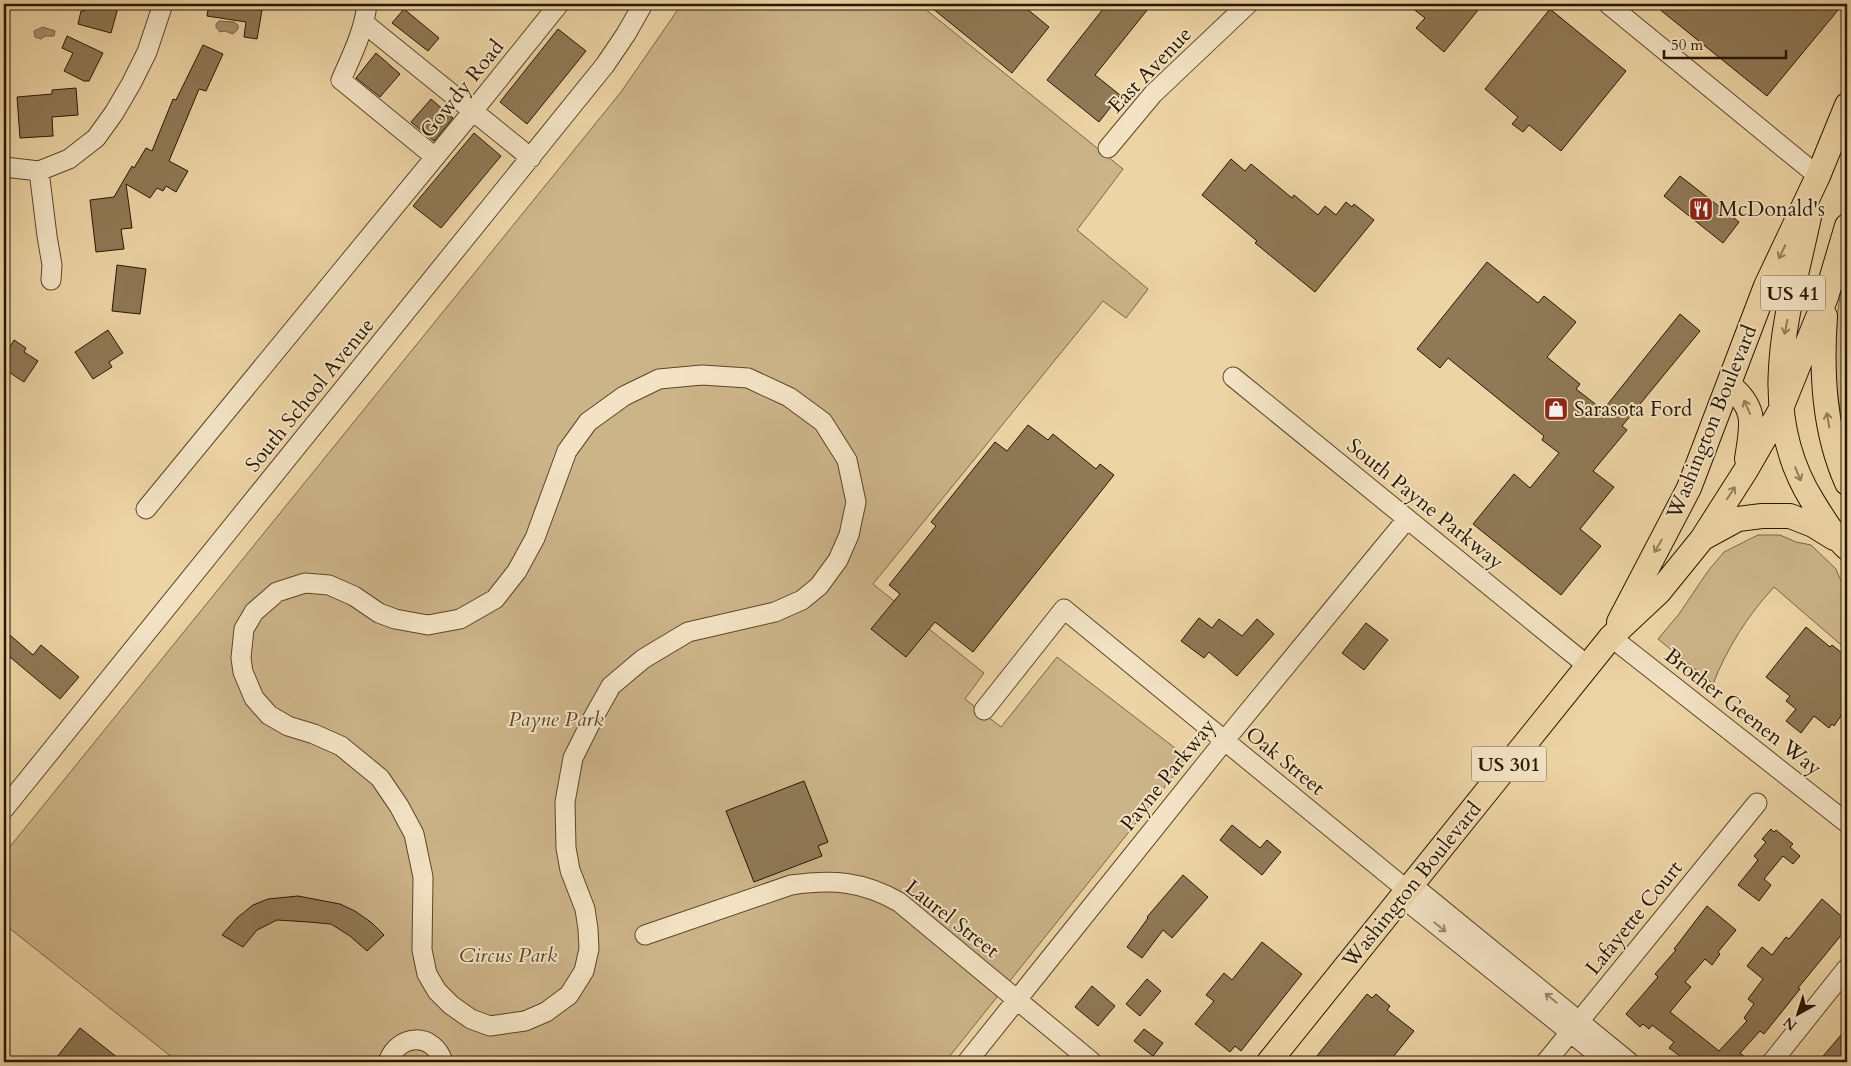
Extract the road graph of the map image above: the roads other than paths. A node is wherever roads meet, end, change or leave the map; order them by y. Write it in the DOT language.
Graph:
graph roads {
  1 [pos="163,4"];
  2 [pos="367,4"];
  3 [pos="559,4"];
  4 [pos="643,4"];
  5 [pos="1248,4"];
  6 [pos="1608,4"];
  7 [pos="364,23"];
  8 [pos="1847,105"];
  9 [pos="473,111"];
  10 [pos="1108,148"];
  11 [pos="435,158"];
  12 [pos="531,158"];
  13 [pos="4,167"];
  14 [pos="39,171"];
  15 [pos="1818,176"];
  16 [pos="1847,226"];
  17 [pos="51,280"];
  18 [pos="1826,297"];
  19 [pos="1233,377"];
  20 [pos="1729,385"];
  21 [pos="1780,411"];
  22 [pos="1746,470"];
  23 [pos="1847,484"];
  24 [pos="146,509"];
  25 [pos="1408,519"];
  26 [pos="1702,539"];
  27 [pos="1845,546"];
  28 [pos="1611,637"];
  29 [pos="1588,666"];
  30 [pos="242,672"];
  31 [pos="984,710"];
  32 [pos="1225,740"];
  33 [pos="1757,803"];
  34 [pos="4,809"];
  35 [pos="1847,823"];
  36 [pos="1407,891"];
  37 [pos="645,935"];
  38 [pos="1847,968"];
  39 [pos="1017,1000"];
  40 [pos="1574,1027"];
  41 [pos="388,1062"];
  42 [pos="443,1062"];
  43 [pos="967,1062"];
  44 [pos="1092,1062"];
  45 [pos="1269,1062"];
  46 [pos="1546,1062"];
  47 [pos="1606,1062"];
  48 [pos="1629,1062"];
  49 [pos="1772,1062"];
  1 -- 14 [label="street"];
  2 -- 7 [label="street"];
  3 -- 9 [label="street, Gowdy Road"];
  4 -- 12 [label="street, South School Avenue"];
  5 -- 10 [label="street, East Avenue"];
  6 -- 15 [label="street"];
  7 -- 9 [label="street"];
  7 -- 11 [label="street"];
  8 -- 15 [label="main road, US 41"];
  9 -- 11 [label="street, Gowdy Road"];
  9 -- 12 [label="street"];
  11 -- 24 [label="street, Gowdy Road"];
  12 -- 34 [label="street, South School Avenue"];
  13 -- 14 [label="street"];
  14 -- 17 [label="street"];
  15 -- 20 [label="main road, Washington Boulevard / US 301, one-way"];
  15 -- 21 [label="main road, US 41, one-way"];
  16 -- 18 [label="main road, US 41"];
  18 -- 21 [label="main road, Washington Boulevard / US 301"];
  23 -- 18 [label="main road, US 41, one-way"];
  19 -- 25 [label="street, South Payne Parkway"];
  22 -- 20 [label="main road, one-way"];
  20 -- 28 [label="main road, Washington Boulevard / US 301, one-way"];
  21 -- 22 [label="main road, Washington Boulevard / US 301"];
  21 -- 27 [label="main road, US 41, one-way"];
  26 -- 22 [label="main road, Washington Boulevard / US 301, one-way"];
  25 -- 29 [label="street, South Payne Parkway"];
  25 -- 32 [label="street, Payne Parkway"];
  26 -- 27 [label="main road"];
  26 -- 28 [label="main road, Washington Boulevard / US 301"];
  28 -- 29 [label="main road, Washington Boulevard / US 301"];
  28 -- 35 [label="street, Brother Geenen Way"];
  29 -- 36 [label="main road, Washington Boulevard / US 301"];
  30 -- 30 [label="street"];
  31 -- 32 [label="street, Oak Street"];
  32 -- 36 [label="street, Oak Street"];
  32 -- 39 [label="street, Payne Parkway"];
  33 -- 40 [label="street, Lafayette Court"];
  36 -- 40 [label="street, Oak Street"];
  36 -- 45 [label="main road, Washington Boulevard / US 301"];
  37 -- 39 [label="street, Laurel Street"];
  38 -- 49 [label="street"];
  39 -- 43 [label="street, Payne Parkway"];
  39 -- 44 [label="street, Laurel Street"];
  40 -- 46 [label="street, Lafayette Court"];
  40 -- 47 [label="street"];
  40 -- 48 [label="street"];
  41 -- 42 [label="street"];
}
